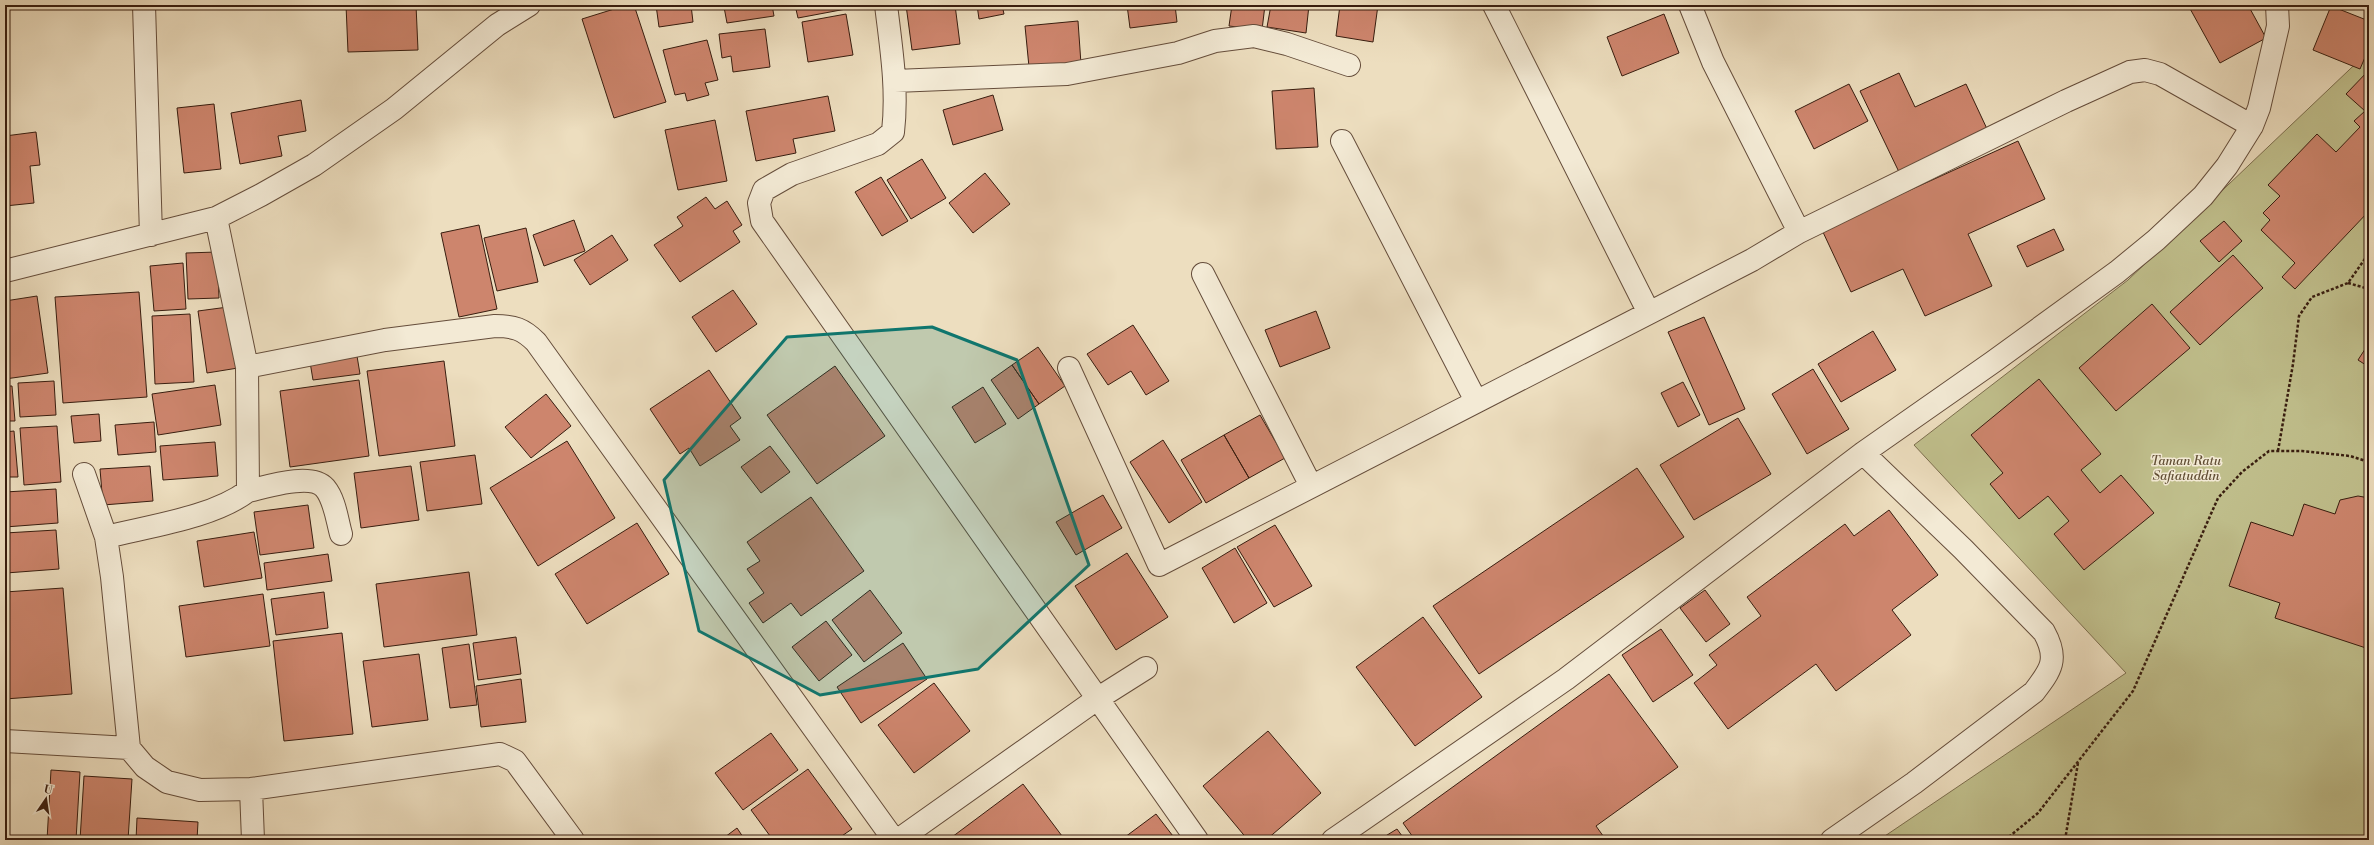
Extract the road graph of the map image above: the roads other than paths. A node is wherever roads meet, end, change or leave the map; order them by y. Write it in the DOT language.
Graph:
graph roads {
  1 [pos="144,5"];
  2 [pos="529,5"];
  3 [pos="886,5"];
  4 [pos="1494,5"];
  5 [pos="1690,5"];
  6 [pos="2277,5"];
  7 [pos="498,15"];
  8 [pos="1349,64"];
  9 [pos="895,81"];
  10 [pos="2252,126"];
  11 [pos="1342,141"];
  12 [pos="216,218"];
  13 [pos="1798,232"];
  14 [pos="151,234"];
  15 [pos="5,271"];
  16 [pos="1203,274"];
  17 [pos="1649,313"];
  18 [pos="247,367"];
  19 [pos="1070,368"];
  20 [pos="1476,402"];
  21 [pos="1863,453"];
  22 [pos="84,474"];
  23 [pos="1311,486"];
  24 [pos="248,491"];
  25 [pos="341,534"];
  26 [pos="106,537"];
  27 [pos="1146,668"];
  28 [pos="1097,699"];
  29 [pos="5,741"];
  30 [pos="129,748"];
  31 [pos="251,789"];
  32 [pos="253,840"];
  33 [pos="573,840"];
  34 [pos="894,840"];
  35 [pos="898,840"];
  36 [pos="1197,840"];
  37 [pos="1333,840"];
  38 [pos="1832,840"];
  1 -- 14 [label="street"];
  2 -- 7 [label="street"];
  3 -- 9 [label="street"];
  4 -- 17 [label="street"];
  5 -- 13 [label="street"];
  6 -- 10 [label="street"];
  7 -- 12 [label="street"];
  8 -- 9 [label="street"];
  9 -- 28 [label="street"];
  10 -- 13 [label="street"];
  10 -- 21 [label="street"];
  11 -- 20 [label="street"];
  12 -- 14 [label="street"];
  12 -- 18 [label="street"];
  13 -- 17 [label="street"];
  14 -- 15 [label="street"];
  16 -- 23 [label="street"];
  17 -- 20 [label="street"];
  18 -- 24 [label="street"];
  18 -- 34 [label="street"];
  19 -- 23 [label="street"];
  20 -- 23 [label="street"];
  21 -- 37 [label="street"];
  21 -- 38 [label="street"];
  22 -- 26 [label="street"];
  24 -- 25 [label="street"];
  24 -- 26 [label="street"];
  26 -- 30 [label="street"];
  27 -- 28 [label="street"];
  28 -- 35 [label="street"];
  28 -- 36 [label="street"];
  29 -- 30 [label="street"];
  30 -- 31 [label="street"];
  31 -- 32 [label="street"];
  31 -- 33 [label="street"];
}
